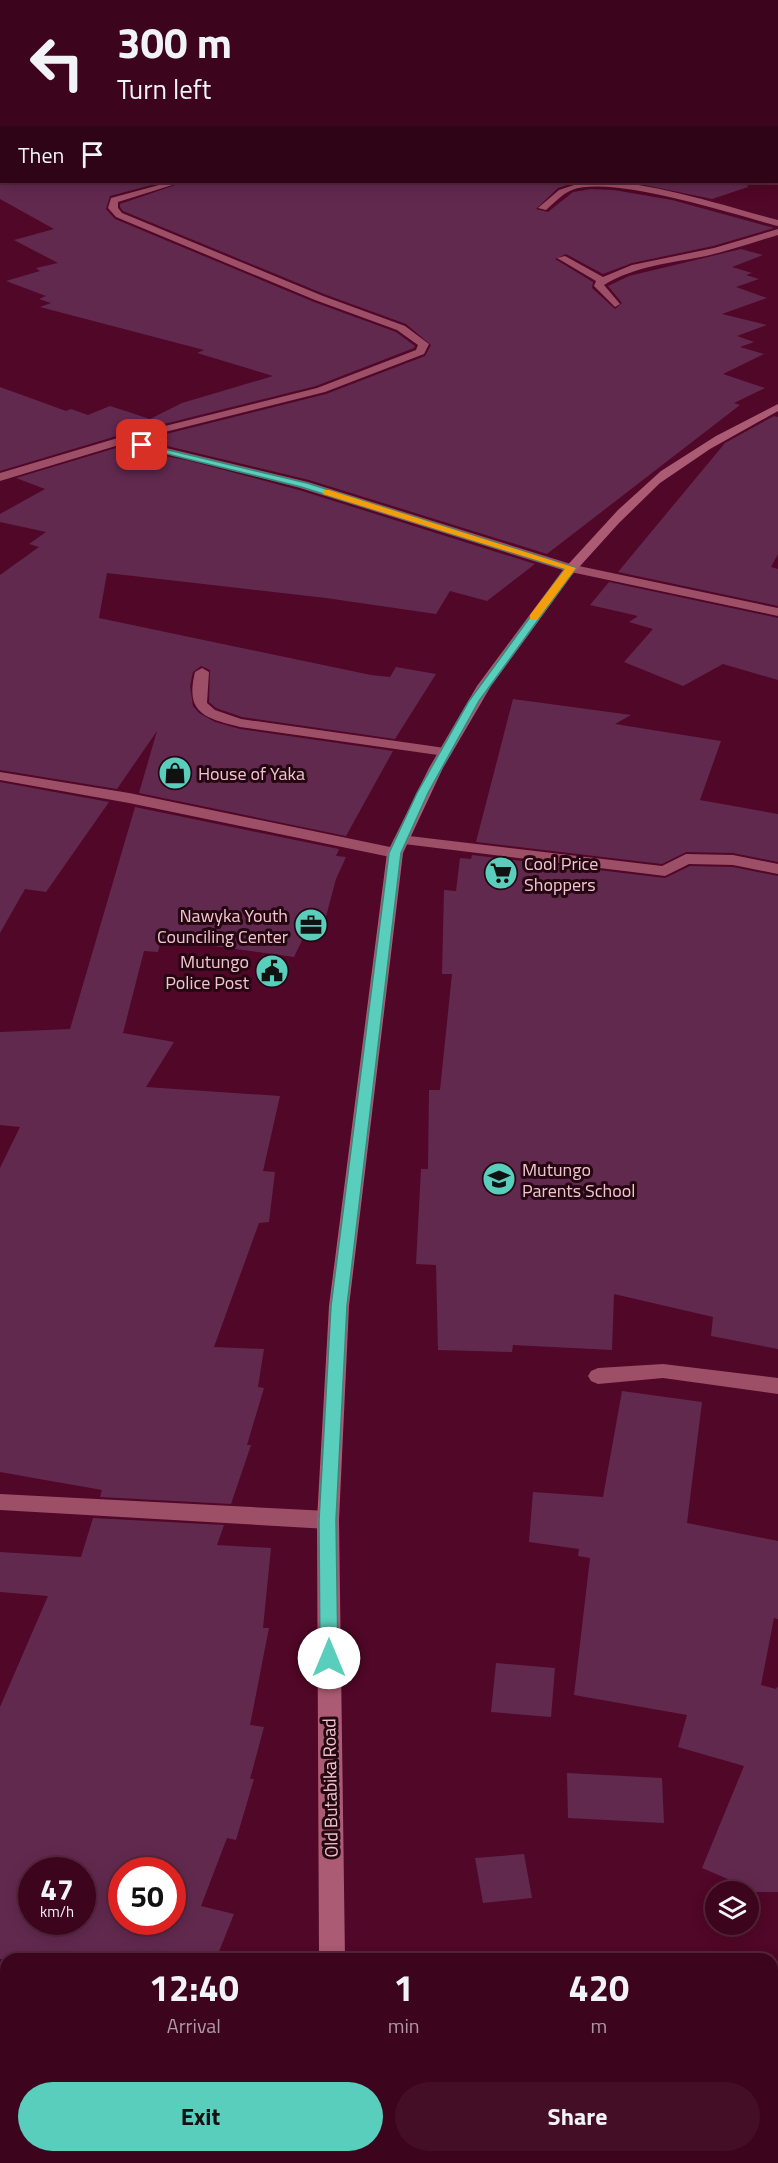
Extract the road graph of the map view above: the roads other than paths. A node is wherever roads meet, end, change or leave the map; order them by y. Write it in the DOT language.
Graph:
graph roads {
  1 [pos="174,183"];
  2 [pos="596,183"];
  3 [pos="631,187"];
  4 [pos="543,207"];
  5 [pos="778,223"];
  6 [pos="778,232"];
  7 [pos="562,258"];
  8 [pos="603,281"];
  9 [pos="615,304"];
  10 [pos="778,406"];
  11 [pos="119,441"];
  12 [pos="0,477"];
  13 [pos="571,568"];
  14 [pos="778,612"];
  15 [pos="202,672"];
  16 [pos="446,752"];
  17 [pos="0,776"];
  18 [pos="398,847"];
  19 [pos="778,869"];
  20 [pos="598,1376"];
  21 [pos="778,1386"];
  22 [pos="0,1502"];
  23 [pos="328,1520"];
  24 [pos="332,1953"];
  1 -- 11 [label="street"];
  2 -- 3 [label="street"];
  3 -- 4 [label="street"];
  3 -- 5 [label="street"];
  6 -- 8 [label="street"];
  7 -- 8 [label="street"];
  8 -- 9 [label="street"];
  10 -- 13 [label="main road, Old Butabika Road"];
  11 -- 12 [label="street"];
  11 -- 13 [label="street"];
  13 -- 14 [label="street"];
  13 -- 16 [label="main road, Old Butabika Road"];
  15 -- 16 [label="street"];
  16 -- 18 [label="main road, Old Butabika Road"];
  17 -- 18 [label="street"];
  18 -- 19 [label="street"];
  18 -- 23 [label="main road, Old Butabika Road"];
  20 -- 21 [label="street"];
  22 -- 23 [label="street"];
  23 -- 24 [label="main road, Old Butabika Road"];
}
